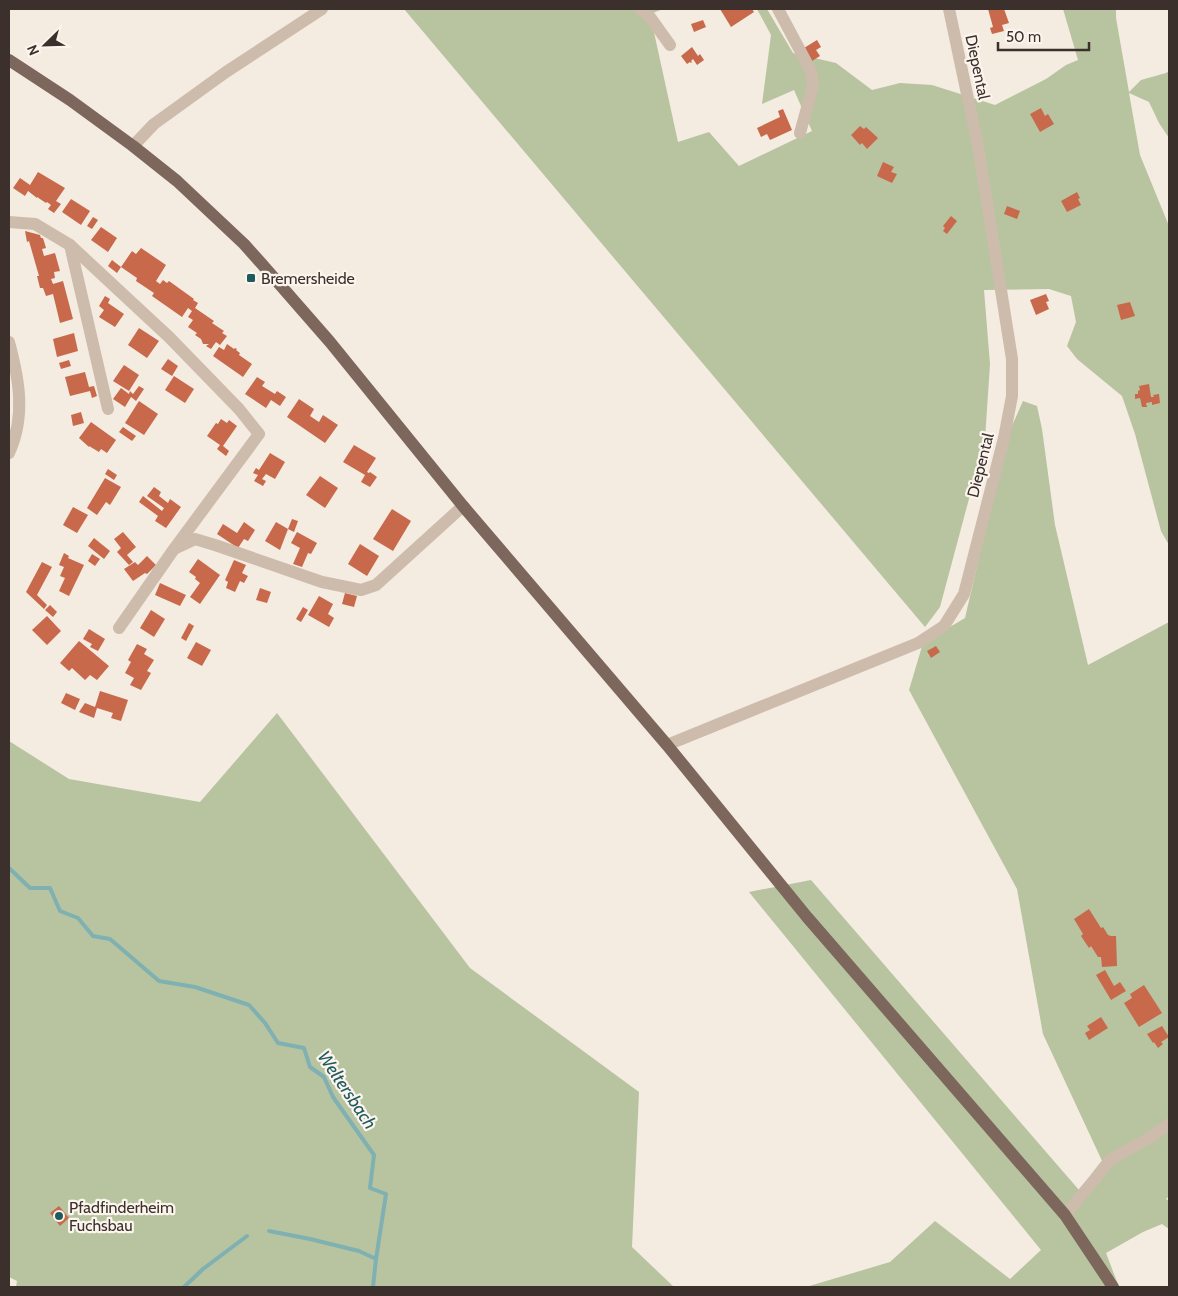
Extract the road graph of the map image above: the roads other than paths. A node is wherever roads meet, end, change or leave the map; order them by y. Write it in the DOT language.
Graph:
graph roads {
  1 [pos="322,9"];
  2 [pos="640,9"];
  3 [pos="778,9"];
  4 [pos="949,9"];
  5 [pos="670,45"];
  6 [pos="9,60"];
  7 [pos="800,133"];
  8 [pos="133,146"];
  9 [pos="9,222"];
  10 [pos="70,245"];
  11 [pos="9,342"];
  12 [pos="108,409"];
  13 [pos="9,453"];
  14 [pos="463,506"];
  15 [pos="174,549"];
  16 [pos="119,628"];
  17 [pos="667,745"];
  18 [pos="1169,1124"];
  19 [pos="1065,1215"];
  20 [pos="1113,1287"];
  1 -- 8 [label="street"];
  2 -- 5 [label="street"];
  3 -- 7 [label="street"];
  4 -- 17 [label="street, Diepental"];
  6 -- 8 [label="main road"];
  8 -- 14 [label="main road"];
  9 -- 10 [label="street"];
  10 -- 12 [label="street"];
  10 -- 15 [label="street"];
  11 -- 13 [label="street"];
  14 -- 15 [label="street"];
  14 -- 17 [label="main road"];
  15 -- 16 [label="street"];
  17 -- 19 [label="main road"];
  18 -- 19 [label="street"];
  19 -- 20 [label="main road"];
}
